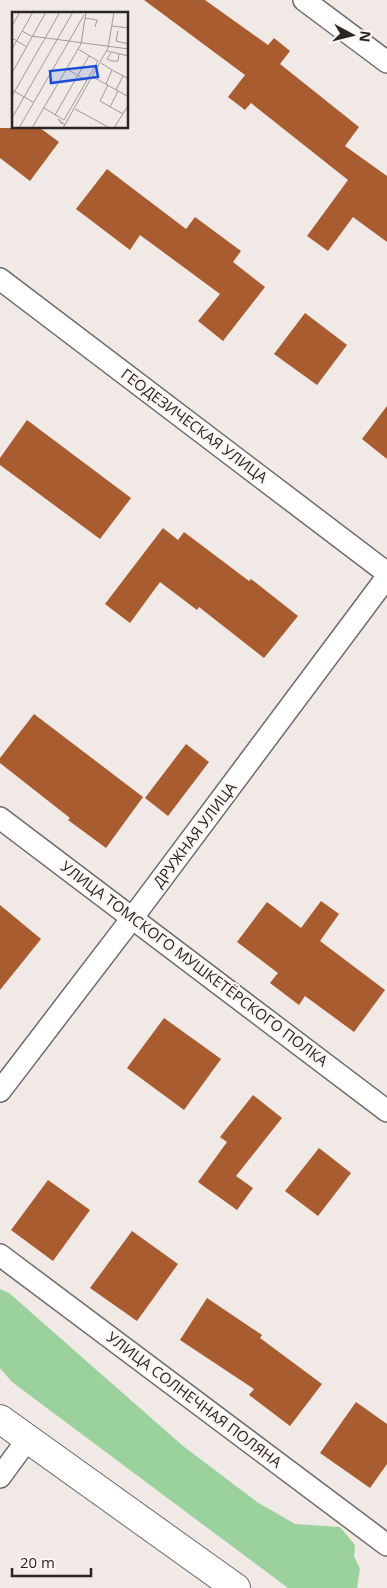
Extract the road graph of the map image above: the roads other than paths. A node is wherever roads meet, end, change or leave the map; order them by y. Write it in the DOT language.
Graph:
graph roads {
  1 [pos="304,0"];
  2 [pos="387,62"];
  3 [pos="0,279"];
  4 [pos="387,575"];
  5 [pos="0,818"];
  6 [pos="133,917"];
  7 [pos="0,1091"];
  8 [pos="387,1111"];
  9 [pos="0,1255"];
  10 [pos="0,1419"];
  11 [pos="27,1440"];
  12 [pos="0,1477"];
  13 [pos="387,1545"];
  14 [pos="236,1588"];
  1 -- 2 [label="street"];
  3 -- 4 [label="street, ГЕОДЕЗИЧЕСКАЯ УЛИЦА"];
  4 -- 6 [label="street, ДРУЖНАЯ УЛИЦА"];
  5 -- 6 [label="street, УЛИЦА ТОМСКОГО МУШКЕТЁРСКОГО ПОЛКА"];
  6 -- 7 [label="street, ДРУЖНАЯ УЛИЦА"];
  6 -- 8 [label="street, УЛИЦА ТОМСКОГО МУШКЕТЁРСКОГО ПОЛКА"];
  9 -- 13 [label="street, УЛИЦА СОЛНЕЧНАЯ ПОЛЯНА"];
  10 -- 11 [label="street"];
  11 -- 12 [label="street"];
  11 -- 14 [label="street"];
}
